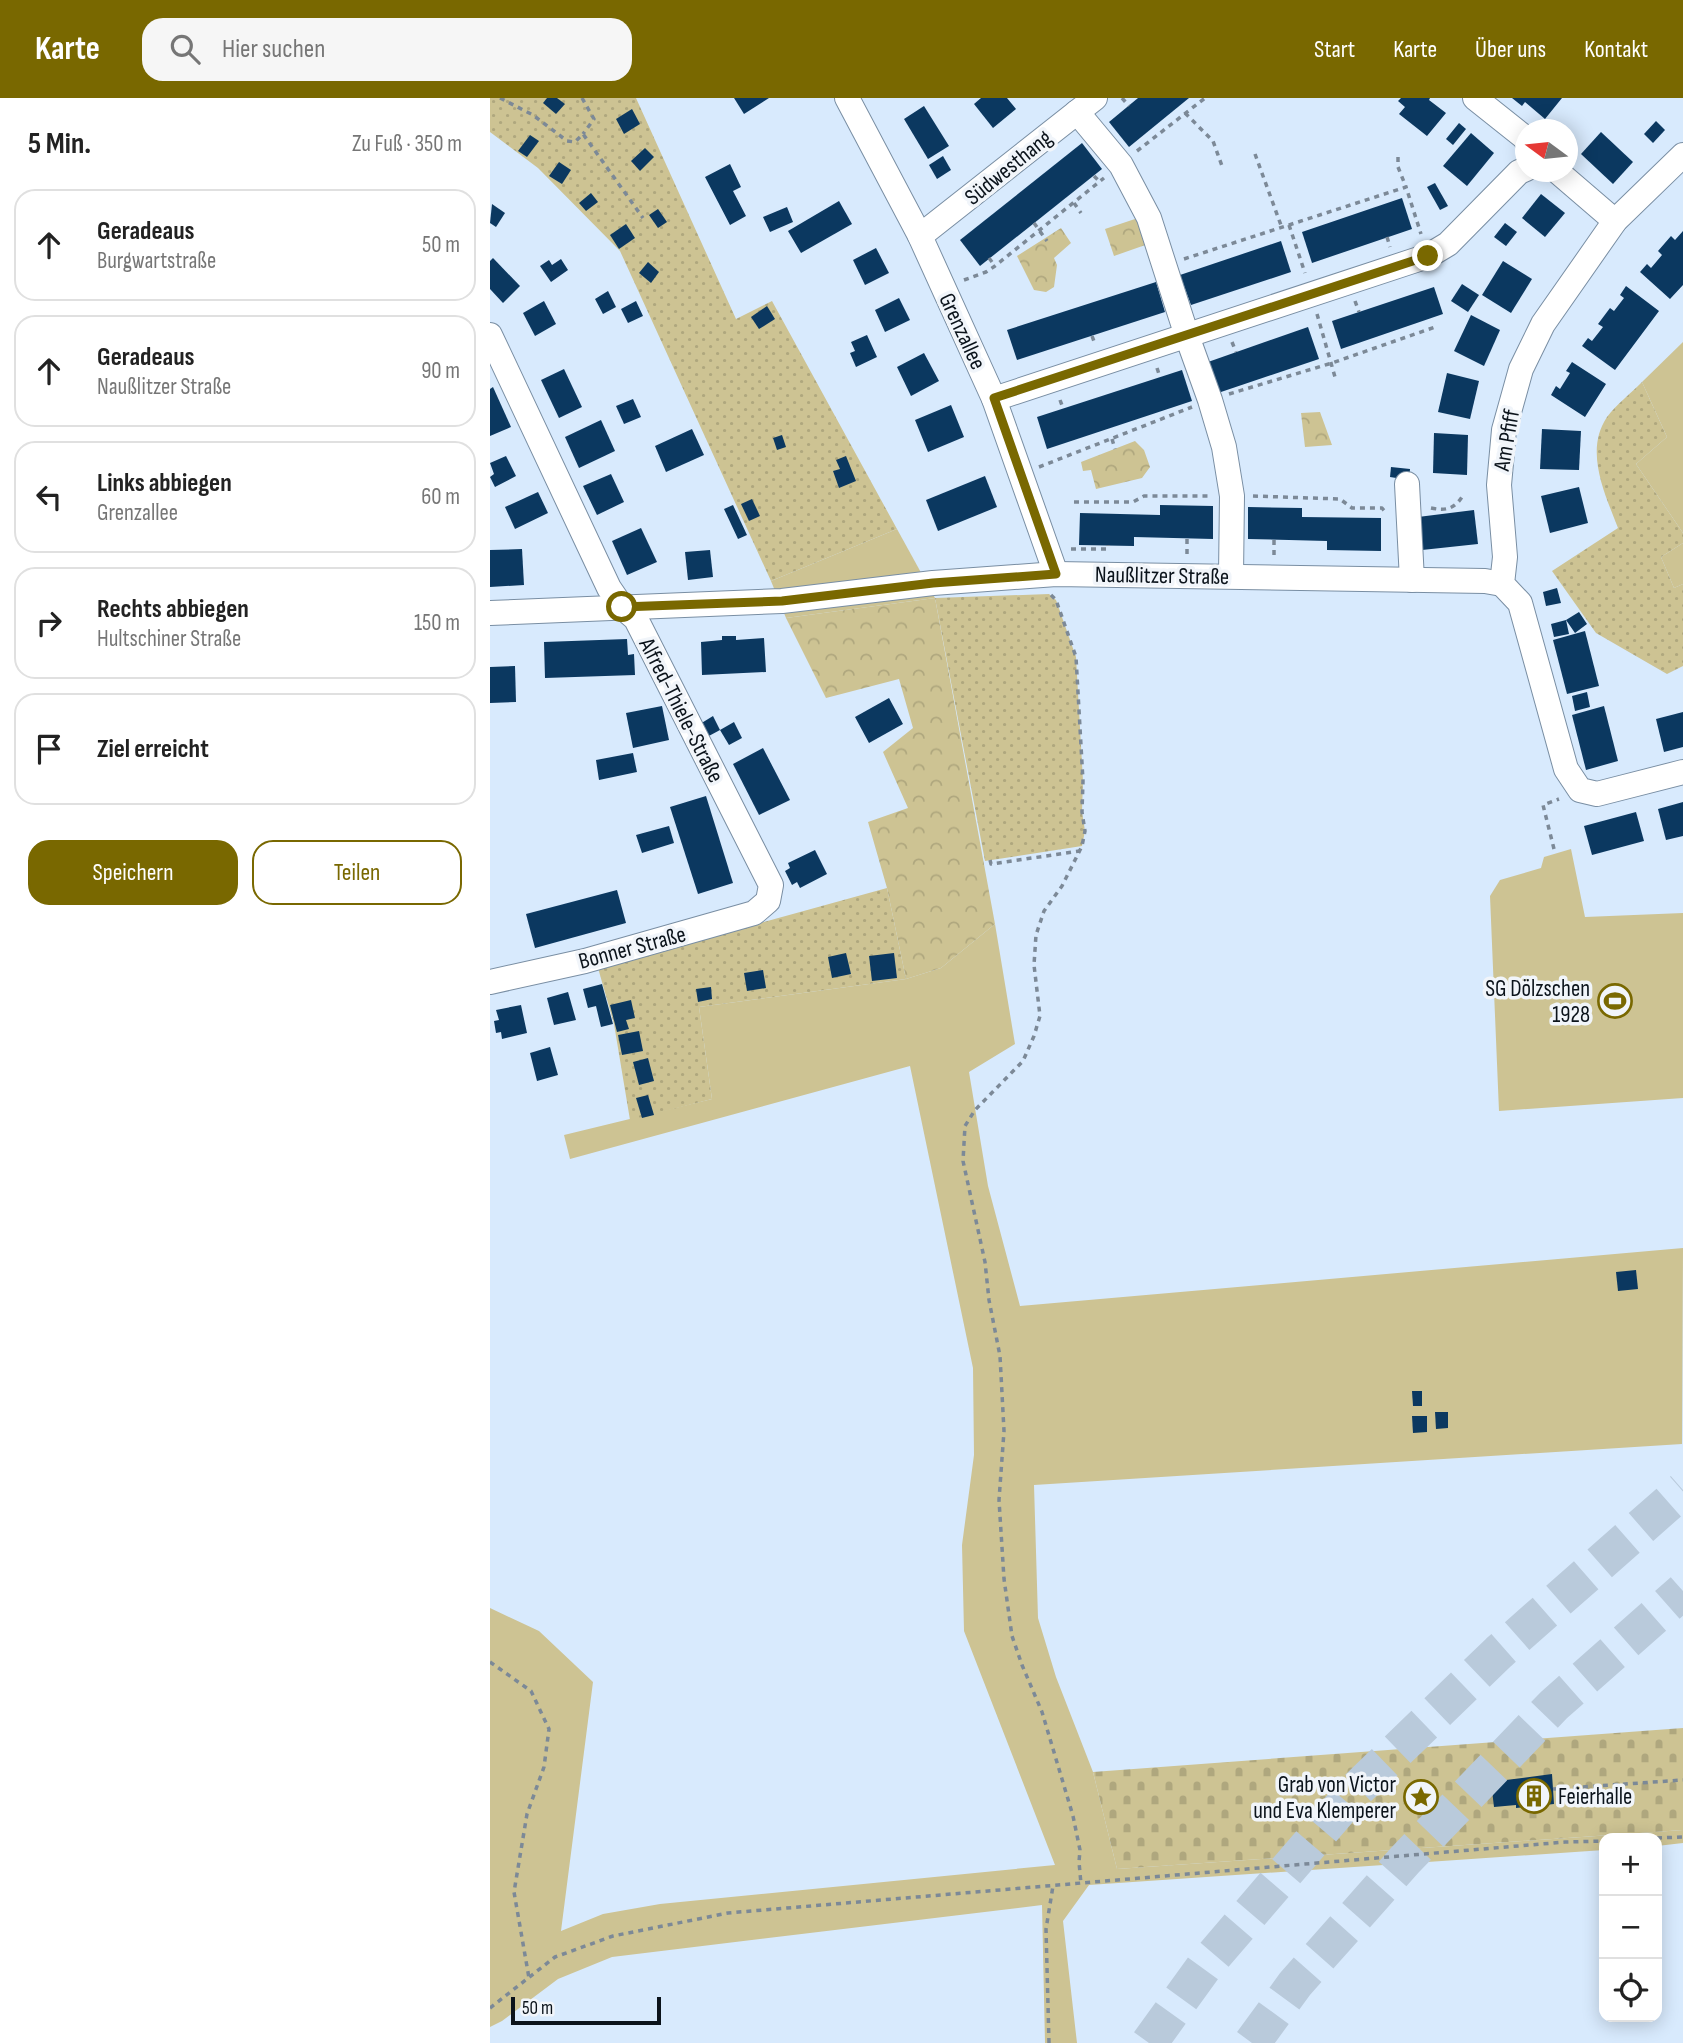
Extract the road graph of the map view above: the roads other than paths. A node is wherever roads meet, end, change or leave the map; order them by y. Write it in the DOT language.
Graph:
graph roads {
  1 [pos="847,98"];
  2 [pos="1475,98"];
  3 [pos="1086,105"];
  4 [pos="1515,130"];
  5 [pos="1683,155"];
  6 [pos="1515,175"];
  7 [pos="1570,182"];
  8 [pos="1615,221"];
  9 [pos="920,236"];
  10 [pos="490,335"];
  11 [pos="1187,336"];
  12 [pos="994,398"];
  13 [pos="1403,503"];
  14 [pos="1053,565"];
  15 [pos="1231,576"];
  16 [pos="1412,580"];
  17 [pos="1502,584"];
  18 [pos="622,607"];
  19 [pos="490,613"];
  20 [pos="1683,772"];
  21 [pos="768,901"];
  22 [pos="490,982"];
  1 -- 9 [label="street, Grenzallee"];
  2 -- 4 [label="street"];
  3 -- 9 [label="street, Südwesthang"];
  3 -- 11 [label="street"];
  5 -- 8 [label="street, Am Pfiff"];
  6 -- 11 [label="street"];
  7 -- 8 [label="street"];
  8 -- 17 [label="street, Am Pfiff"];
  9 -- 12 [label="street, Grenzallee"];
  10 -- 18 [label="street, Alfred-Thiele-Straße"];
  11 -- 12 [label="street"];
  11 -- 15 [label="street"];
  12 -- 14 [label="street, Grenzallee"];
  13 -- 16 [label="street"];
  14 -- 15 [label="street, Naußlitzer Straße"];
  14 -- 18 [label="street, Naußlitzer Straße"];
  15 -- 16 [label="street, Naußlitzer Straße"];
  16 -- 17 [label="street, Naußlitzer Straße"];
  17 -- 20 [label="street"];
  18 -- 19 [label="street, Naußlitzer Straße"];
  18 -- 21 [label="street, Alfred-Thiele-Straße"];
  21 -- 22 [label="street, Bonner Straße"];
}
